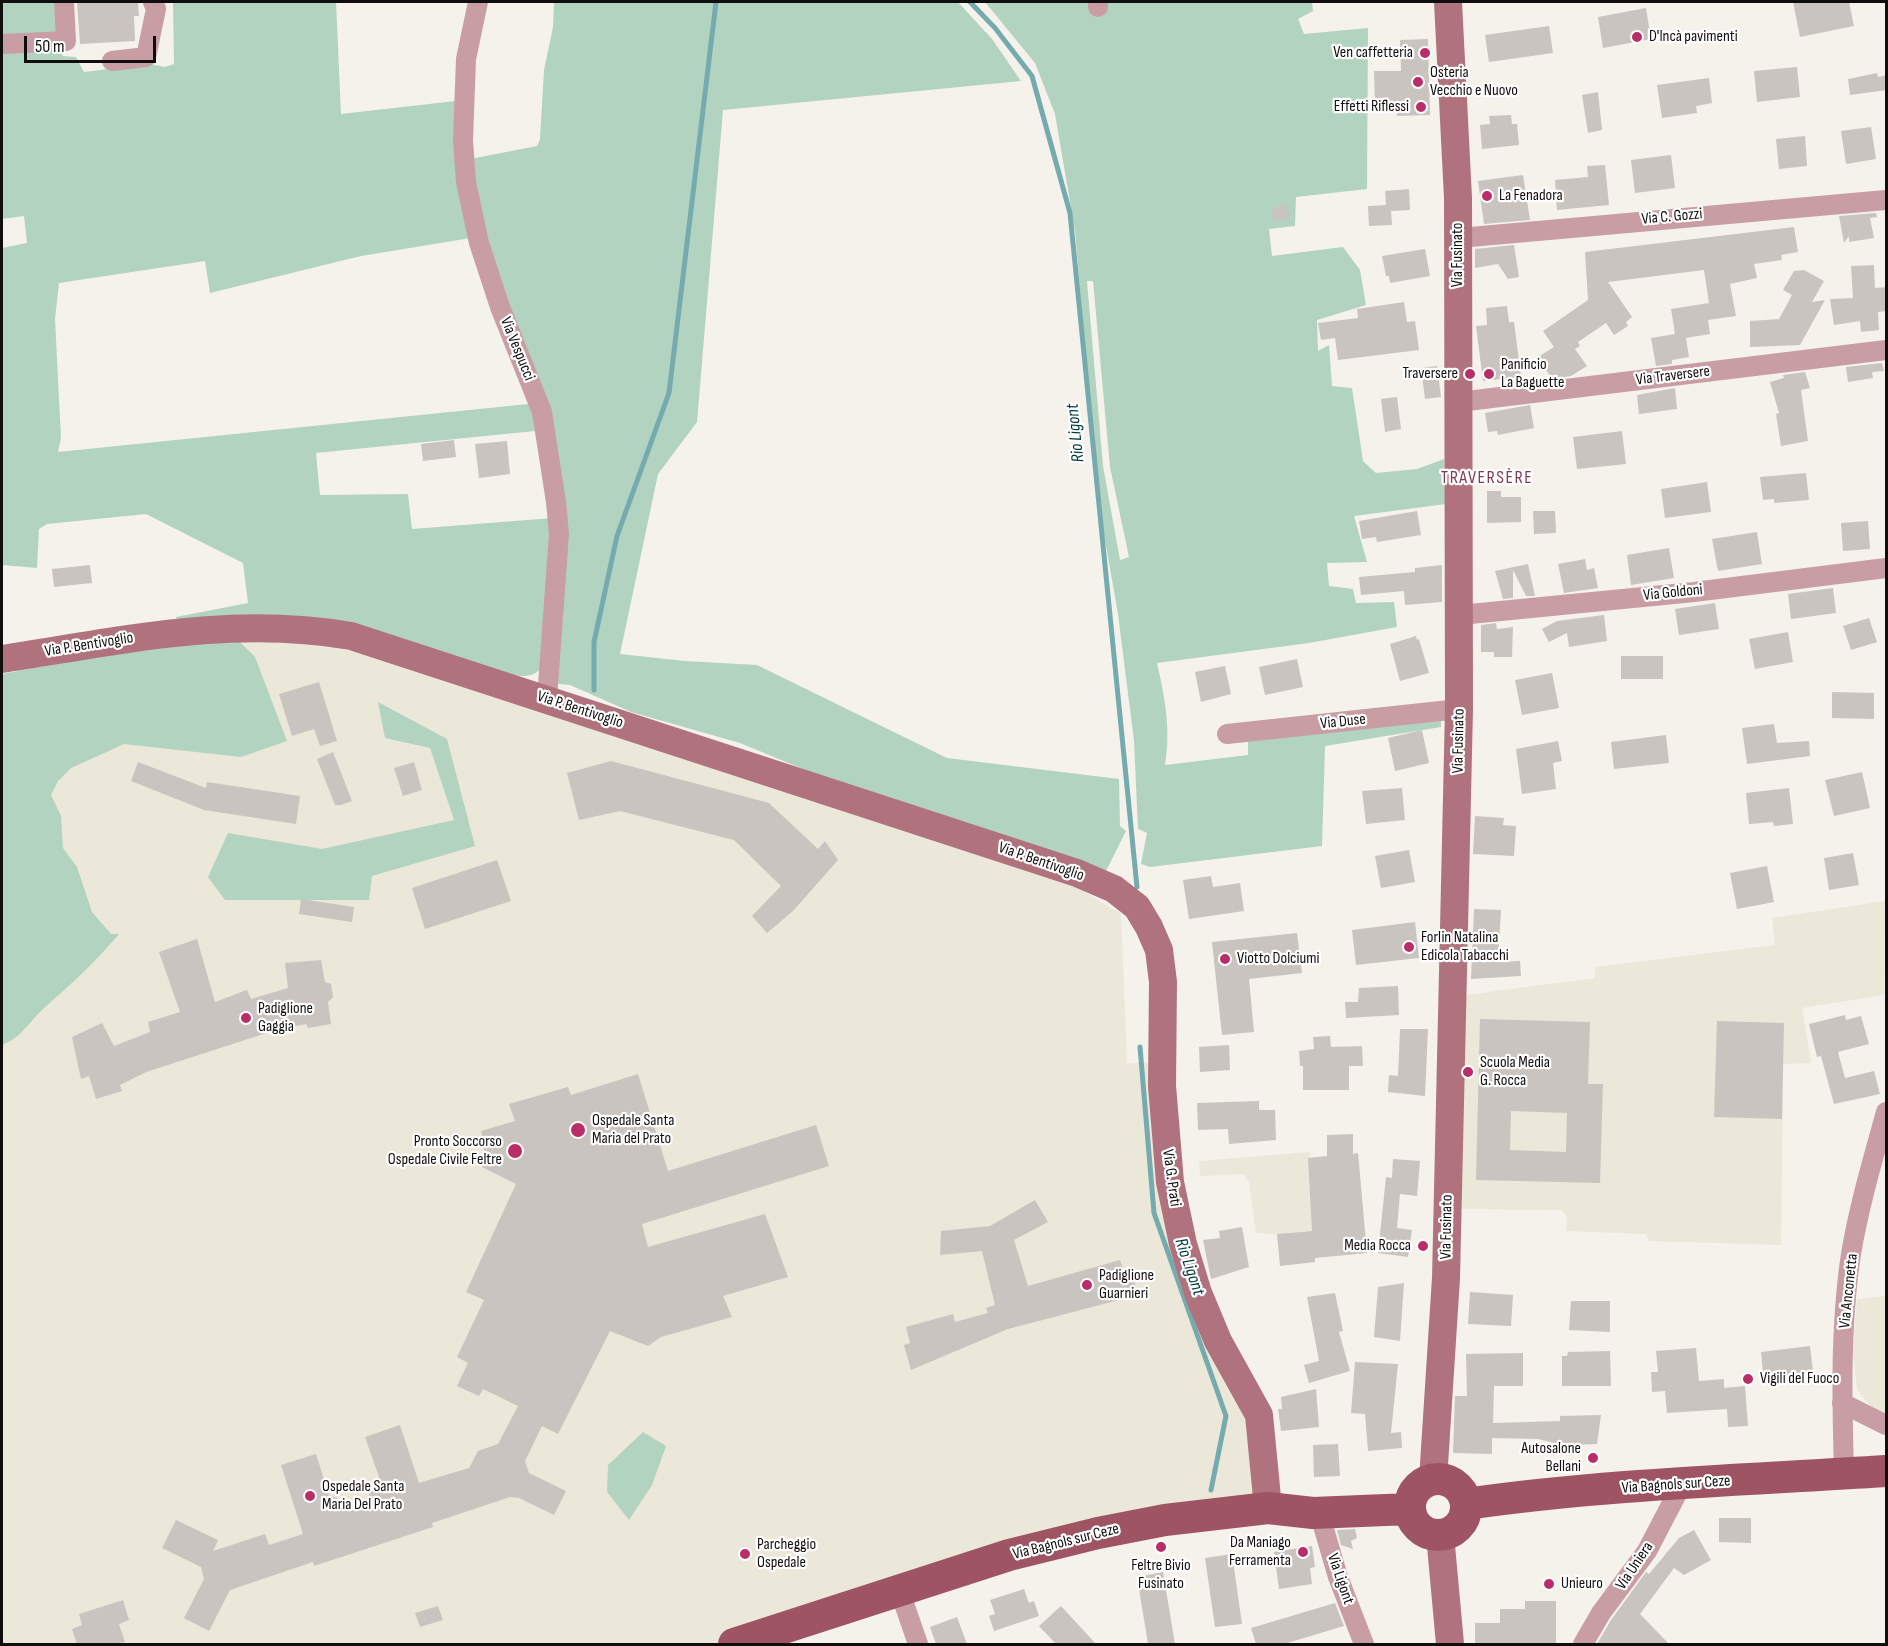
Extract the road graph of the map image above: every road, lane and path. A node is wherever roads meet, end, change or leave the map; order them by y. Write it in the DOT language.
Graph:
graph roads {
  1 [pos="64,2"];
  2 [pos="153,2"];
  3 [pos="478,2"];
  4 [pos="1448,2"];
  5 [pos="2,45"];
  6 [pos="112,61"];
  7 [pos="1887,200"];
  8 [pos="1459,238"];
  9 [pos="1887,350"];
  10 [pos="1459,402"];
  11 [pos="1887,568"];
  12 [pos="1460,615"];
  13 [pos="2,659"];
  14 [pos="548,699"];
  15 [pos="1459,709"];
  16 [pos="1227,734"];
  17 [pos="1137,907"];
  18 [pos="1887,1112"];
  19 [pos="1842,1403"];
  20 [pos="1887,1425"];
  21 [pos="1887,1471"];
  22 [pos="1844,1474"];
  23 [pos="1433,1480"];
  24 [pos="1682,1484"];
  25 [pos="1466,1504"];
  26 [pos="1268,1508"];
  27 [pos="1410,1509"];
  28 [pos="1319,1512"];
  29 [pos="1440,1535"];
  30 [pos="900,1592"];
  31 [pos="735,1644"];
  32 [pos="918,1644"];
  33 [pos="1364,1644"];
  34 [pos="1450,1644"];
  35 [pos="1583,1644"];
  1 -- 5 [label="street"];
  2 -- 6 [label="street"];
  3 -- 14 [label="street, Via Vespucci"];
  4 -- 8 [label="street, Via Fusinato"];
  7 -- 8 [label="street, Via C. Gozzi"];
  8 -- 10 [label="street, Via Fusinato"];
  9 -- 10 [label="street, Via Traversere"];
  10 -- 12 [label="street, Via Fusinato"];
  11 -- 12 [label="street, Via Goldoni"];
  12 -- 15 [label="street, Via Fusinato"];
  13 -- 14 [label="street, Via P. Bentivoglio"];
  14 -- 17 [label="street, Via P. Bentivoglio"];
  15 -- 16 [label="street, Via Duse"];
  15 -- 23 [label="street, Via Fusinato"];
  17 -- 26 [label="street, Via G. Prati"];
  18 -- 19 [label="street, Via Anconetta"];
  19 -- 20 [label="street"];
  19 -- 22 [label="street, Via Anconetta"];
  21 -- 22 [label="main road, Via Bagnols sur Ceze"];
  22 -- 24 [label="main road, Via Bagnols sur Ceze"];
  23 -- 25 [label="main road"];
  23 -- 27 [label="main road"];
  24 -- 25 [label="main road, Via Bagnols sur Ceze"];
  24 -- 35 [label="street, Via Uniera"];
  25 -- 29 [label="main road"];
  26 -- 28 [label="main road, Via Bagnols sur Ceze"];
  26 -- 30 [label="main road, Via Bagnols sur Ceze"];
  27 -- 28 [label="main road, Via Bagnols sur Ceze"];
  27 -- 29 [label="main road"];
  28 -- 33 [label="street, Via Ligont"];
  29 -- 34 [label="street"];
  30 -- 31 [label="main road, Via Bagnols sur Ceze"];
  30 -- 32 [label="street"];
}
